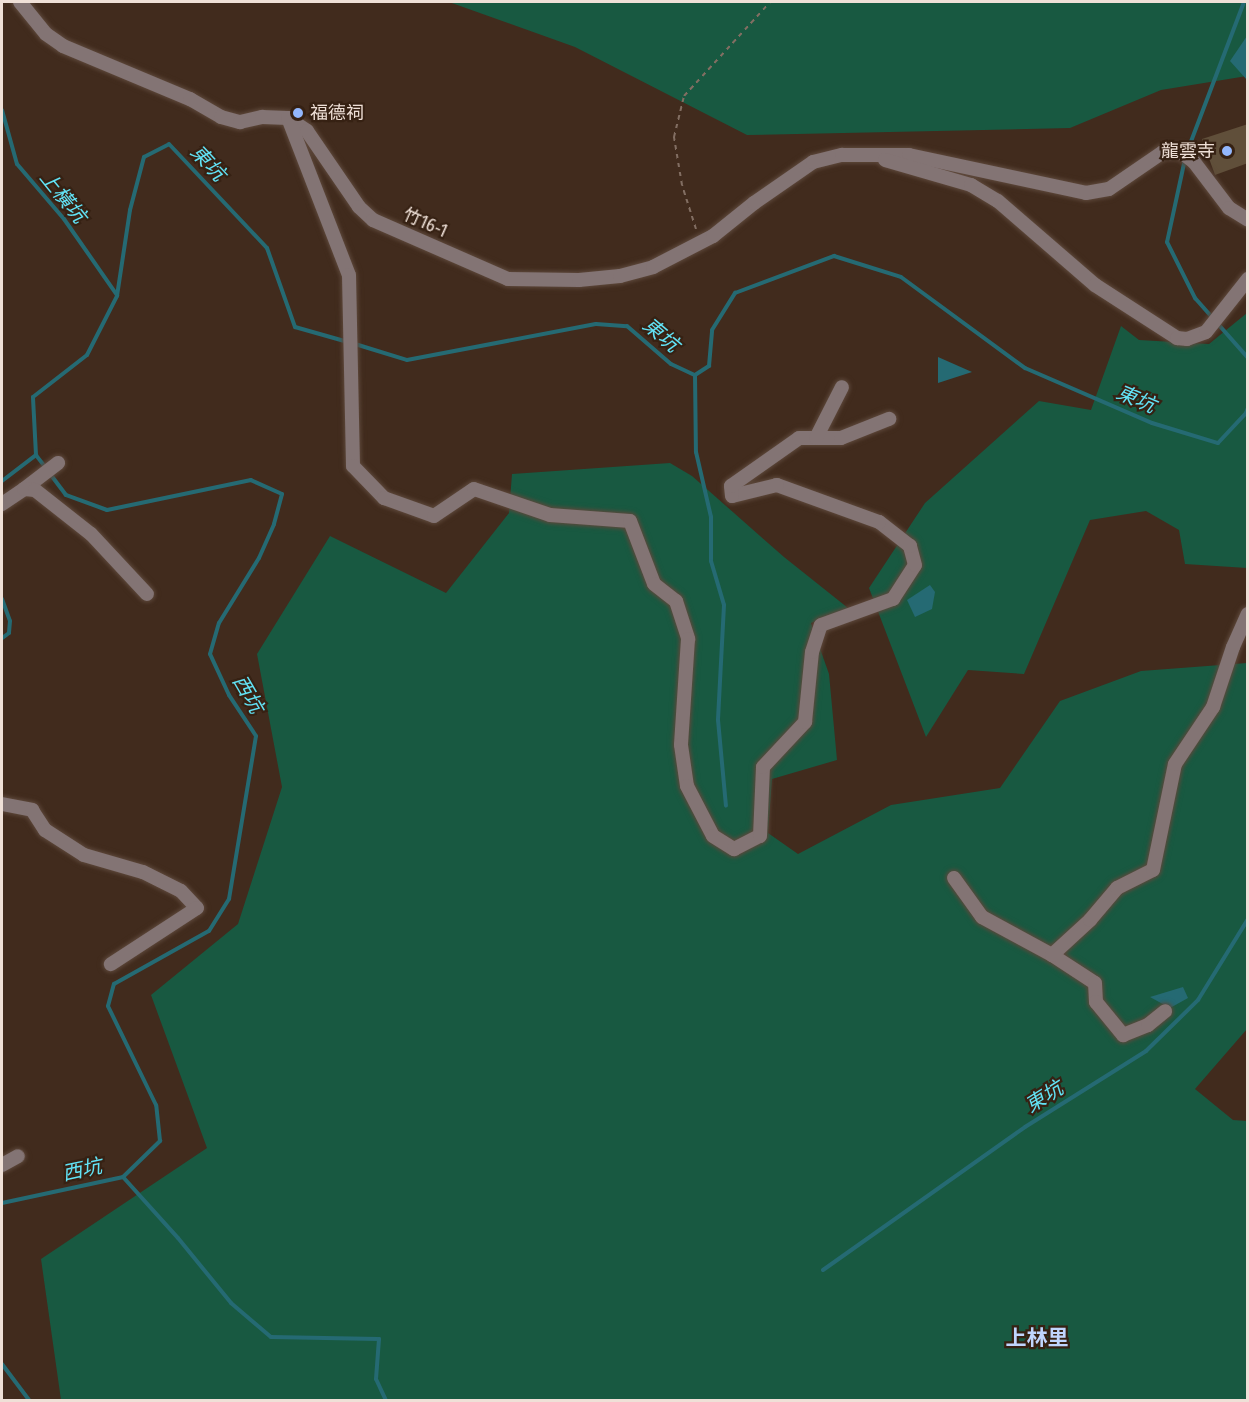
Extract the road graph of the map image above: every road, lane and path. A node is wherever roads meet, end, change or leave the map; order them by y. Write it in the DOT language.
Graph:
graph roads {
  1 [pos="20,2"];
  2 [pos="770,2"];
  3 [pos="288,118"];
  4 [pos="862,154"];
  5 [pos="1248,220"];
  6 [pos="700,243"];
  7 [pos="1248,279"];
  8 [pos="842,387"];
  9 [pos="889,419"];
  10 [pos="816,438"];
  11 [pos="58,463"];
  12 [pos="24,489"];
  13 [pos="2,504"];
  14 [pos="147,594"];
  15 [pos="1248,614"];
  16 [pos="2,804"];
  17 [pos="954,878"];
  18 [pos="1052,955"];
  19 [pos="111,964"];
  20 [pos="1165,1011"];
  21 [pos="18,1156"];
  22 [pos="2,1165"];
  1 -- 3 [label="street"];
  2 -- 6 [label="path"];
  3 -- 6 [label="street, 竹16-1 / 竹16-1"];
  3 -- 10 [label="street"];
  4 -- 5 [label="street"];
  4 -- 6 [label="street, 竹16-1 / 竹16-1"];
  4 -- 7 [label="street"];
  8 -- 10 [label="street"];
  9 -- 10 [label="street"];
  11 -- 12 [label="street"];
  12 -- 13 [label="street"];
  12 -- 14 [label="street"];
  15 -- 18 [label="street"];
  16 -- 19 [label="street"];
  17 -- 18 [label="street"];
  18 -- 20 [label="street"];
  21 -- 22 [label="street"];
}
